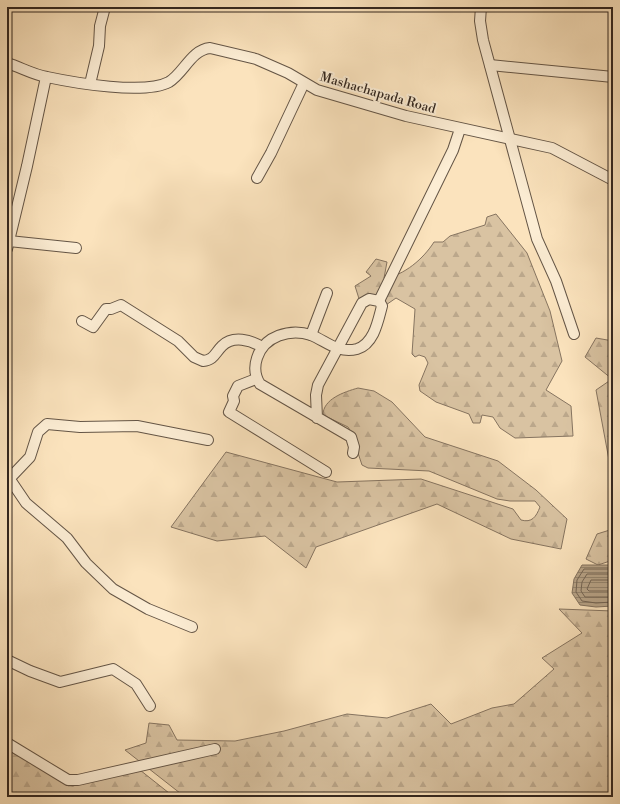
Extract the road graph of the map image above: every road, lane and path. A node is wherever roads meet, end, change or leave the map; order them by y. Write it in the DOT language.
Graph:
graph roads {
  1 [pos="105,7"];
  2 [pos="481,7"];
  3 [pos="7,63"];
  4 [pos="490,65"];
  5 [pos="46,77"];
  6 [pos="613,77"];
  7 [pos="304,83"];
  8 [pos="90,84"];
  9 [pos="460,129"];
  10 [pos="510,137"];
  11 [pos="257,178"];
  12 [pos="613,180"];
  13 [pos="8,244"];
  14 [pos="76,248"];
  15 [pos="327,293"];
  16 [pos="379,301"];
  17 [pos="82,321"];
  18 [pos="574,334"];
  19 [pos="311,335"];
  20 [pos="262,347"];
  21 [pos="337,349"];
  22 [pos="256,379"];
  23 [pos="317,418"];
  24 [pos="208,440"];
  25 [pos="353,453"];
  26 [pos="326,472"];
  27 [pos="8,476"];
  28 [pos="192,627"];
  29 [pos="7,660"];
  30 [pos="150,706"];
  31 [pos="7,743"];
  32 [pos="215,749"];
  1 -- 8 [label="street"];
  2 -- 4 [label="street"];
  3 -- 5 [label="street, Mashachapada Road"];
  4 -- 6 [label="street"];
  4 -- 10 [label="street"];
  5 -- 8 [label="street, Mashachapada Road"];
  5 -- 13 [label="street"];
  7 -- 8 [label="street, Mashachapada Road"];
  7 -- 9 [label="street, Mashachapada Road"];
  7 -- 11 [label="street"];
  9 -- 10 [label="street, Mashachapada Road"];
  9 -- 16 [label="street"];
  10 -- 12 [label="street, Mashachapada Road"];
  10 -- 18 [label="street"];
  13 -- 14 [label="street"];
  15 -- 19 [label="street"];
  16 -- 21 [label="street"];
  16 -- 21 [label="street"];
  17 -- 20 [label="street"];
  19 -- 20 [label="street"];
  19 -- 21 [label="street"];
  20 -- 22 [label="street"];
  21 -- 23 [label="street"];
  22 -- 23 [label="street"];
  22 -- 26 [label="street"];
  23 -- 25 [label="street"];
  24 -- 27 [label="street"];
  27 -- 28 [label="street"];
  29 -- 30 [label="street"];
  31 -- 32 [label="street"];
}
